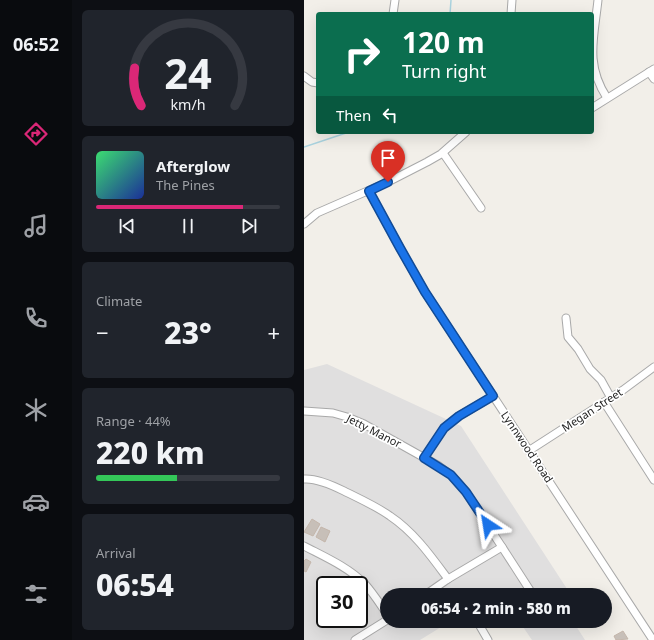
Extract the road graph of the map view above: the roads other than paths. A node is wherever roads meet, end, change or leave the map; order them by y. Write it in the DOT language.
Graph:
graph roads {
  1 [pos="395,0"];
  2 [pos="512,0"];
  3 [pos="598,0"];
  4 [pos="394,12"];
  5 [pos="511,12"];
  6 [pos="594,41"];
  7 [pos="594,68"];
  8 [pos="651,70"];
  9 [pos="304,76"];
  10 [pos="654,79"];
  11 [pos="316,83"];
  12 [pos="607,98"];
  13 [pos="594,107"];
  14 [pos="464,134"];
  15 [pos="443,152"];
  16 [pos="369,191"];
  17 [pos="481,208"];
  18 [pos="304,224"];
  19 [pos="566,318"];
  20 [pos="654,367"];
  21 [pos="493,396"];
  22 [pos="611,398"];
  23 [pos="604,402"];
  24 [pos="304,411"];
  25 [pos="530,450"];
  26 [pos="424,458"];
  27 [pos="304,480"];
  28 [pos="654,480"];
  29 [pos="304,546"];
  30 [pos="502,547"];
  31 [pos="448,579"];
  32 [pos="435,588"];
  33 [pos="528,588"];
  34 [pos="380,605"];
  35 [pos="380,624"];
  36 [pos="481,628"];
  37 [pos="355,640"];
  38 [pos="488,640"];
  39 [pos="653,640"];
  1 -- 4 [label="street"];
  2 -- 5 [label="street"];
  3 -- 6 [label="street"];
  7 -- 12 [label="street"];
  8 -- 10 [label="street"];
  8 -- 12 [label="street"];
  9 -- 11 [label="street"];
  12 -- 13 [label="street"];
  14 -- 15 [label="street"];
  15 -- 16 [label="street"];
  15 -- 17 [label="street"];
  16 -- 18 [label="street"];
  16 -- 21 [label="street, Lynnwood Road"];
  19 -- 22 [label="street"];
  20 -- 22 [label="street, Megan Street"];
  21 -- 25 [label="street, Lynnwood Road"];
  21 -- 26 [label="street"];
  22 -- 23 [label="street, Megan Street"];
  23 -- 25 [label="street, Megan Street"];
  23 -- 28 [label="street"];
  24 -- 26 [label="street, Jetty Manor"];
  25 -- 39 [label="street, Lynnwood Road"];
  26 -- 30 [label="street, Jetty Manor"];
  27 -- 31 [label="street"];
  29 -- 34 [label="street"];
  30 -- 31 [label="street"];
  30 -- 33 [label="street, Jetty Manor"];
  31 -- 32 [label="street"];
  35 -- 37 [label="street"];
  36 -- 38 [label="street"];
}
